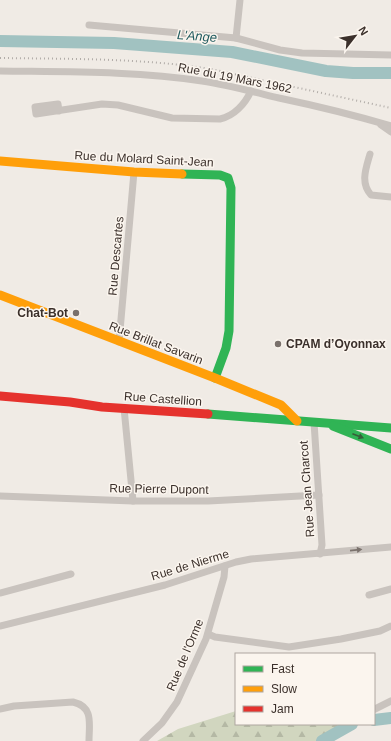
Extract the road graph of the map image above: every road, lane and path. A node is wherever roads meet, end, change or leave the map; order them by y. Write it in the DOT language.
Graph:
graph roads {
  1 [pos="240,0"];
  2 [pos="89,25"];
  3 [pos="236,38"];
  4 [pos="391,55"];
  5 [pos="0,71"];
  6 [pos="250,91"];
  7 [pos="59,111"];
  8 [pos="376,121"];
  9 [pos="391,126"];
  10 [pos="391,132"];
  11 [pos="370,154"];
  12 [pos="0,161"];
  13 [pos="134,172"];
  14 [pos="391,197"];
  15 [pos="0,296"];
  16 [pos="119,342"];
  17 [pos="215,378"];
  18 [pos="0,396"];
  19 [pos="124,408"];
  20 [pos="297,421"];
  21 [pos="314,422"];
  22 [pos="324,423"];
  23 [pos="391,428"];
  24 [pos="391,449"];
  25 [pos="318,495"];
  26 [pos="0,496"];
  27 [pos="133,501"];
  28 [pos="391,547"];
  29 [pos="320,554"];
  30 [pos="225,566"];
  31 [pos="71,574"];
  32 [pos="391,589"];
  33 [pos="0,593"];
  34 [pos="369,595"];
  35 [pos="0,626"];
  36 [pos="391,626"];
  37 [pos="208,634"];
  38 [pos="391,701"];
  39 [pos="0,708"];
  40 [pos="375,709"];
  41 [pos="89,741"];
  42 [pos="143,741"];
  1 -- 3 [label="street"];
  2 -- 3 [label="street"];
  3 -- 4 [label="street"];
  5 -- 6 [label="street, Rue du 19 Mars 1962"];
  6 -- 7 [label="street"];
  6 -- 8 [label="street, Rue du 19 Mars 1962"];
  8 -- 9 [label="street, Rue du 19 Mars 1962"];
  8 -- 10 [label="street"];
  11 -- 14 [label="street"];
  12 -- 13 [label="main road, Rue du Molard Saint-Jean"];
  13 -- 16 [label="street, Rue Descartes"];
  13 -- 17 [label="main road, Rue du Molard Saint-Jean"];
  15 -- 16 [label="main road, Rue Brillat Savarin"];
  16 -- 17 [label="main road, Rue Brillat Savarin"];
  17 -- 20 [label="main road, Rue Brillat Savarin"];
  18 -- 19 [label="main road, Rue Castellion"];
  19 -- 20 [label="main road, Rue Castellion"];
  19 -- 27 [label="street"];
  20 -- 21 [label="main road, Rue Castellion"];
  21 -- 22 [label="main road, Rue Castellion"];
  21 -- 25 [label="street, Rue Jean Charcot"];
  22 -- 23 [label="main road"];
  22 -- 24 [label="main road, one-way"];
  25 -- 27 [label="street, Rue Pierre Dupont"];
  25 -- 29 [label="street, Rue Jean Charcot"];
  26 -- 27 [label="street, Rue Pierre Dupont"];
  29 -- 28 [label="street, Rue de Nierme, one-way"];
  29 -- 30 [label="street, Rue de Nierme"];
  30 -- 35 [label="street, Rue de Nierme"];
  30 -- 37 [label="street, Rue de l'Orme"];
  31 -- 33 [label="street"];
  32 -- 34 [label="street"];
  36 -- 37 [label="street"];
  37 -- 42 [label="street, Rue de l'Orme"];
  38 -- 40 [label="street"];
  39 -- 41 [label="street"];
}
